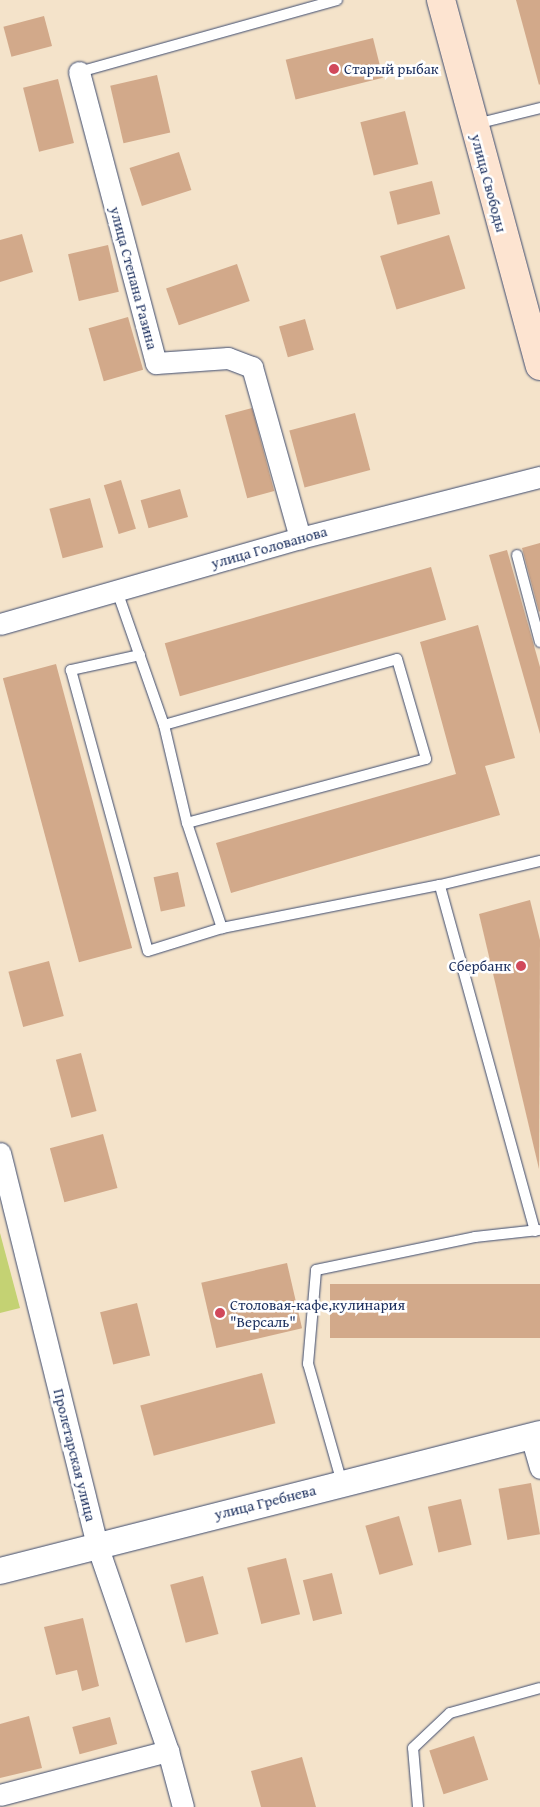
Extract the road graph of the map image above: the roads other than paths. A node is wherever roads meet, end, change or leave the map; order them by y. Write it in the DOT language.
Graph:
graph roads {
  1 [pos="337,0"];
  2 [pos="441,0"];
  3 [pos="79,72"];
  4 [pos="540,108"];
  5 [pos="473,125"];
  6 [pos="540,366"];
  7 [pos="540,477"];
  8 [pos="300,538"];
  9 [pos="517,555"];
  10 [pos="117,591"];
  11 [pos="0,624"];
  12 [pos="540,642"];
  13 [pos="140,655"];
  14 [pos="164,725"];
  15 [pos="187,823"];
  16 [pos="540,861"];
  17 [pos="440,885"];
  18 [pos="222,928"];
  19 [pos="0,1153"];
  20 [pos="537,1230"];
  21 [pos="535,1435"];
  22 [pos="540,1468"];
  23 [pos="342,1483"];
  24 [pos="97,1545"];
  25 [pos="0,1571"];
  26 [pos="540,1688"];
  27 [pos="168,1751"];
  28 [pos="0,1795"];
  29 [pos="183,1807"];
  30 [pos="418,1807"];
  1 -- 3 [label="lane"];
  2 -- 5 [label="main road, улица Свободы"];
  3 -- 8 [label="street, улица Степана Разина"];
  4 -- 5 [label="lane"];
  5 -- 6 [label="main road, улица Свободы"];
  7 -- 8 [label="street, улица Голованова"];
  8 -- 10 [label="street, улица Голованова"];
  9 -- 12 [label="lane"];
  10 -- 11 [label="street, улица Голованова"];
  10 -- 13 [label="lane"];
  13 -- 14 [label="lane"];
  13 -- 18 [label="lane"];
  14 -- 15 [label="lane"];
  14 -- 15 [label="lane"];
  15 -- 18 [label="lane"];
  16 -- 17 [label="lane"];
  17 -- 18 [label="lane"];
  17 -- 20 [label="lane"];
  19 -- 24 [label="street, Пролетарская улица"];
  20 -- 23 [label="lane"];
  21 -- 22 [label="street, улица Гребнева"];
  21 -- 23 [label="street, улица Гребнева"];
  23 -- 24 [label="street, улица Гребнева"];
  24 -- 25 [label="street, улица Гребнева"];
  24 -- 27 [label="street, Пролетарская улица"];
  26 -- 30 [label="lane"];
  27 -- 28 [label="street"];
  27 -- 29 [label="street, Пролетарская улица"];
}
